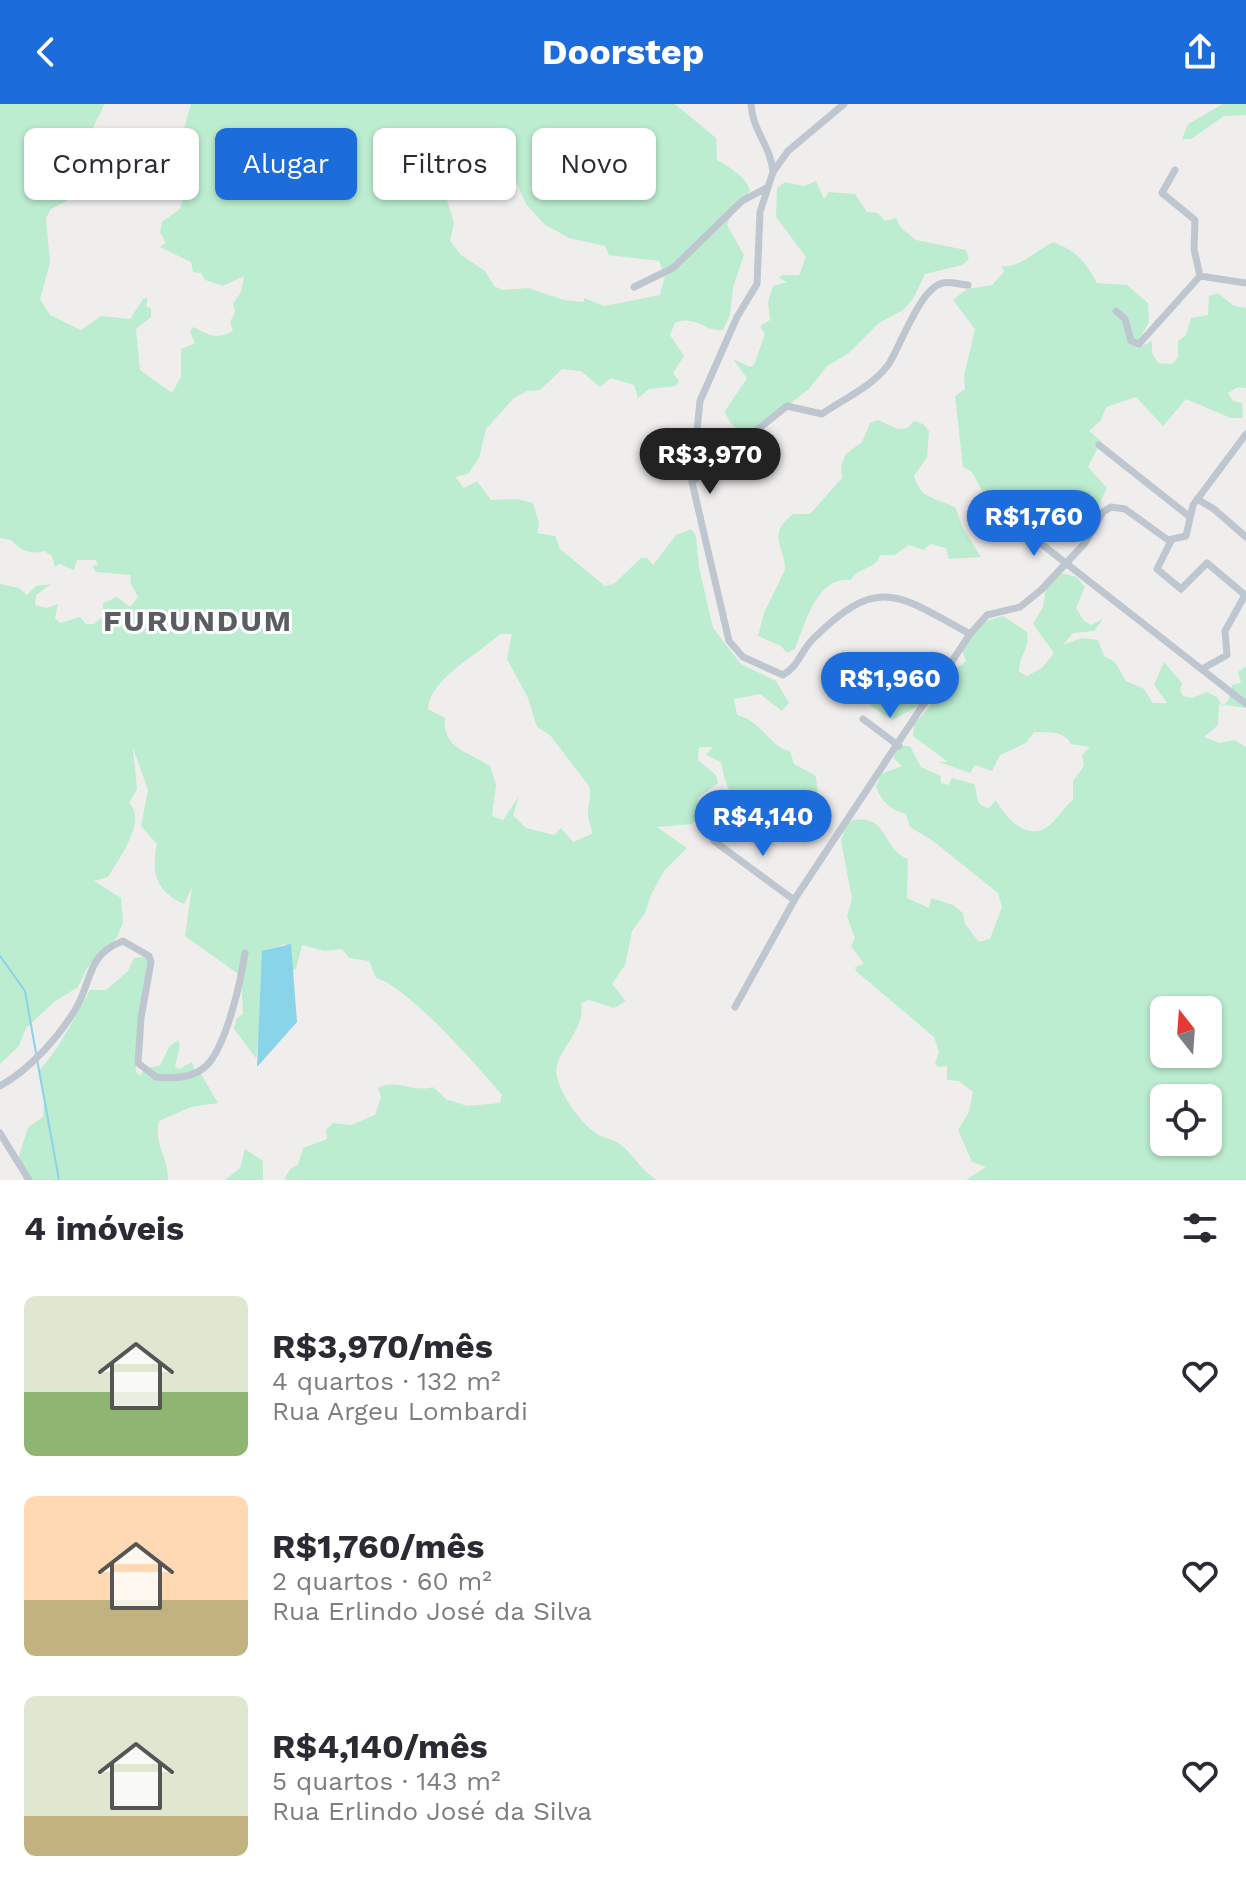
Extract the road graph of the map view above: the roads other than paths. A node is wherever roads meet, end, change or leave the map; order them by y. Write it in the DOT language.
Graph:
graph roads {
  1 [pos="751,104"];
  2 [pos="844,104"];
  3 [pos="1175,170"];
  4 [pos="773,172"];
  5 [pos="768,187"];
  6 [pos="1200,276"];
  7 [pos="1246,283"];
  8 [pos="968,285"];
  9 [pos="634,287"];
  10 [pos="1116,311"];
  11 [pos="1246,434"];
  12 [pos="1099,445"];
  13 [pos="692,482"];
  14 [pos="1197,499"];
  15 [pos="1190,517"];
  16 [pos="1021,528"];
  17 [pos="1246,537"];
  18 [pos="1171,541"];
  19 [pos="1067,563"];
  20 [pos="970,634"];
  21 [pos="1202,669"];
  22 [pos="1246,704"];
  23 [pos="863,719"];
  24 [pos="899,746"];
  25 [pos="714,841"];
  26 [pos="794,900"];
  27 [pos="245,953"];
  28 [pos="735,1007"];
  29 [pos="0,1086"];
  30 [pos="0,1133"];
  31 [pos="29,1180"];
  1 -- 4 [label="street"];
  2 -- 4 [label="street"];
  3 -- 6 [label="street"];
  4 -- 5 [label="street"];
  5 -- 9 [label="street"];
  5 -- 13 [label="street"];
  6 -- 7 [label="street"];
  6 -- 10 [label="street"];
  8 -- 13 [label="street"];
  11 -- 14 [label="street"];
  12 -- 15 [label="street"];
  13 -- 20 [label="street"];
  14 -- 15 [label="street"];
  14 -- 17 [label="street"];
  15 -- 18 [label="street"];
  16 -- 19 [label="street"];
  18 -- 19 [label="street"];
  18 -- 21 [label="street"];
  19 -- 20 [label="street"];
  19 -- 21 [label="street"];
  20 -- 24 [label="street"];
  21 -- 22 [label="street"];
  23 -- 24 [label="street"];
  24 -- 26 [label="street"];
  25 -- 26 [label="street"];
  26 -- 28 [label="street"];
  27 -- 29 [label="street"];
  30 -- 31 [label="street"];
}
